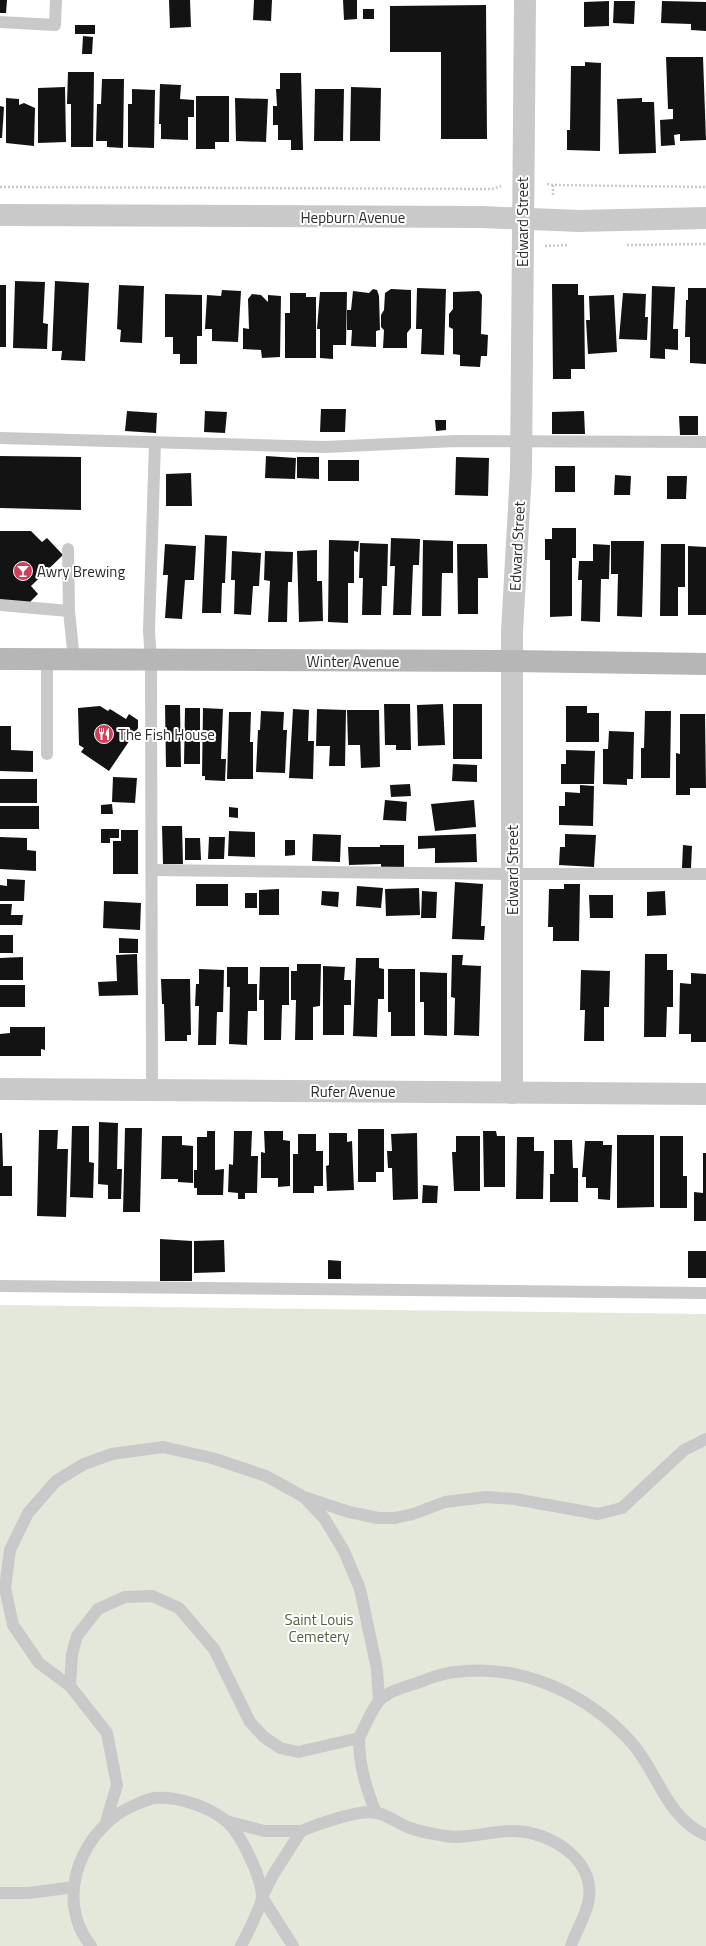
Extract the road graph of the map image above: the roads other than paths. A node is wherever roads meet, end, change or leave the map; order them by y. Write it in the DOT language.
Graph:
graph roads {
  1 [pos="56,0"];
  2 [pos="525,0"];
  3 [pos="0,22"];
  4 [pos="0,214"];
  5 [pos="706,218"];
  6 [pos="522,219"];
  7 [pos="0,438"];
  8 [pos="521,441"];
  9 [pos="155,442"];
  10 [pos="706,442"];
  11 [pos="68,549"];
  12 [pos="0,605"];
  13 [pos="69,611"];
  14 [pos="0,659"];
  15 [pos="47,660"];
  16 [pos="74,660"];
  17 [pos="151,660"];
  18 [pos="513,661"];
  19 [pos="706,664"];
  20 [pos="47,754"];
  21 [pos="152,870"];
  22 [pos="512,874"];
  23 [pos="706,874"];
  24 [pos="0,1088"];
  25 [pos="152,1090"];
  26 [pos="512,1093"];
  27 [pos="706,1094"];
  28 [pos="0,1286"];
  29 [pos="706,1293"];
  30 [pos="706,1439"];
  31 [pos="304,1497"];
  32 [pos="70,1686"];
  33 [pos="379,1701"];
  34 [pos="359,1738"];
  35 [pos="376,1813"];
  36 [pos="226,1821"];
  37 [pos="106,1822"];
  38 [pos="301,1831"];
  39 [pos="706,1835"];
  40 [pos="74,1887"];
  41 [pos="0,1893"];
  42 [pos="262,1897"];
  43 [pos="570,1945"];
  44 [pos="91,1946"];
  45 [pos="241,1946"];
  46 [pos="293,1946"];
  1 -- 3 [label="lane"];
  2 -- 6 [label="street, Edward Street"];
  4 -- 6 [label="street, Hepburn Avenue"];
  5 -- 6 [label="street, Hepburn Avenue"];
  6 -- 8 [label="street, Edward Street"];
  7 -- 9 [label="lane"];
  8 -- 9 [label="lane"];
  8 -- 10 [label="lane"];
  8 -- 18 [label="street, Edward Street"];
  9 -- 17 [label="lane"];
  11 -- 13 [label="lane"];
  12 -- 13 [label="lane"];
  13 -- 16 [label="lane"];
  14 -- 15 [label="main road, Winter Avenue"];
  15 -- 16 [label="main road, Winter Avenue"];
  15 -- 20 [label="lane"];
  16 -- 17 [label="main road, Winter Avenue"];
  17 -- 18 [label="main road, Winter Avenue"];
  17 -- 21 [label="lane"];
  18 -- 19 [label="main road, Winter Avenue"];
  18 -- 22 [label="street, Edward Street"];
  21 -- 22 [label="lane"];
  21 -- 25 [label="lane"];
  22 -- 23 [label="lane"];
  22 -- 26 [label="street, Edward Street"];
  24 -- 25 [label="street, Rufer Avenue"];
  25 -- 26 [label="street, Rufer Avenue"];
  26 -- 27 [label="street, Rufer Avenue"];
  28 -- 29 [label="lane"];
  30 -- 31 [label="lane"];
  31 -- 32 [label="lane"];
  31 -- 33 [label="lane"];
  32 -- 34 [label="lane"];
  32 -- 37 [label="lane"];
  33 -- 34 [label="lane"];
  33 -- 39 [label="lane"];
  34 -- 35 [label="lane"];
  35 -- 38 [label="lane"];
  35 -- 43 [label="lane"];
  36 -- 37 [label="lane"];
  36 -- 38 [label="lane"];
  36 -- 42 [label="lane"];
  37 -- 40 [label="lane"];
  38 -- 42 [label="lane"];
  40 -- 41 [label="lane"];
  40 -- 44 [label="lane"];
  42 -- 45 [label="lane"];
  42 -- 46 [label="lane"];
}
